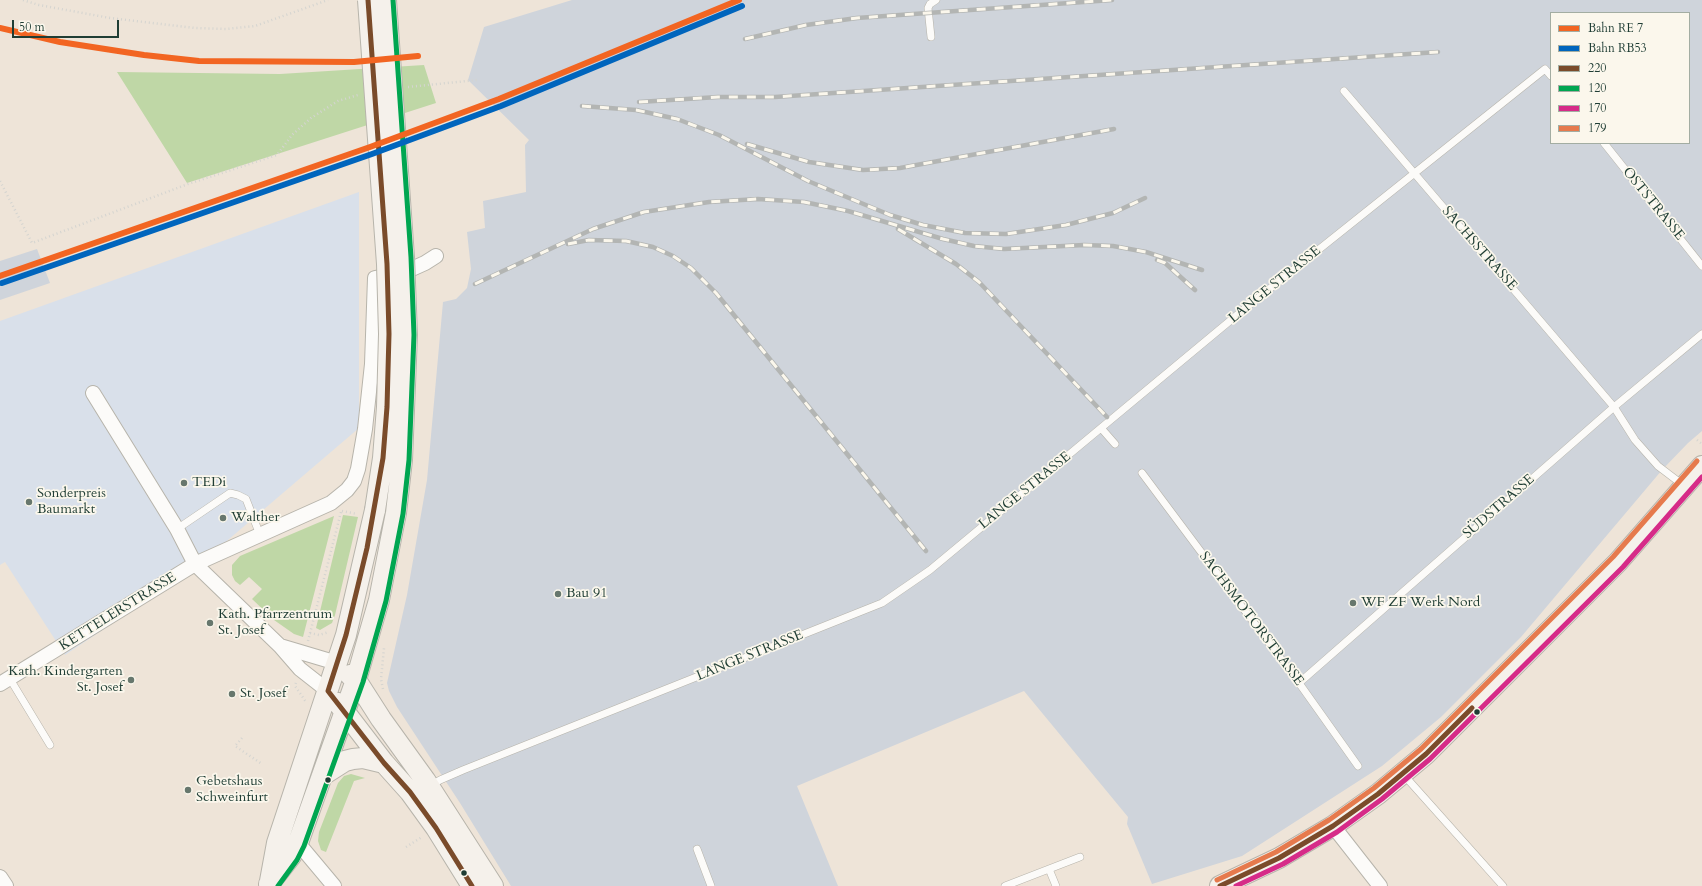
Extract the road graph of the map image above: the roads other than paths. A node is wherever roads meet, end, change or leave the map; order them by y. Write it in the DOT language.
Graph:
graph roads {
  1 [pos="368,0"];
  2 [pos="386,0"];
  3 [pos="936,0"];
  4 [pos="931,37"];
  5 [pos="1550,75"];
  6 [pos="1344,91"];
  7 [pos="1605,144"];
  8 [pos="1414,174"];
  9 [pos="436,256"];
  10 [pos="1702,266"];
  11 [pos="1702,334"];
  12 [pos="93,393"];
  13 [pos="1614,406"];
  14 [pos="1101,428"];
  15 [pos="1115,444"];
  16 [pos="1702,466"];
  17 [pos="1142,473"];
  18 [pos="1684,487"];
  19 [pos="177,529"];
  20 [pos="260,535"];
  21 [pos="195,564"];
  22 [pos="280,646"];
  23 [pos="338,664"];
  24 [pos="356,680"];
  25 [pos="5,681"];
  26 [pos="1299,683"];
  27 [pos="328,691"];
  28 [pos="344,712"];
  29 [pos="50,745"];
  30 [pos="384,763"];
  31 [pos="1358,766"];
  32 [pos="1402,774"];
  33 [pos="323,775"];
  34 [pos="430,786"];
  35 [pos="1333,826"];
  36 [pos="298,843"];
  37 [pos="697,849"];
  38 [pos="1080,857"];
  39 [pos="1049,869"];
  40 [pos="0,876"];
  41 [pos="269,885"];
  42 [pos="1224,885"];
  43 [pos="6,886"];
  44 [pos="334,886"];
  45 [pos="472,886"];
  46 [pos="493,886"];
  47 [pos="711,886"];
  48 [pos="1005,886"];
  49 [pos="1056,886"];
  50 [pos="1380,886"];
  51 [pos="1503,886"];
  1 -- 23 [label="main road, bridge"];
  2 -- 24 [label="main road, bridge"];
  3 -- 4 [label="lane"];
  5 -- 8 [label="lane, LANGE STRASSE"];
  6 -- 8 [label="lane, SACHSSTRASSE"];
  7 -- 10 [label="lane, OSTSTRASSE"];
  8 -- 13 [label="lane, SACHSSTRASSE"];
  8 -- 14 [label="lane, LANGE STRASSE"];
  9 -- 20 [label="street, KETTELERSTRASSE"];
  11 -- 13 [label="lane, SÜDSTRASSE"];
  12 -- 19 [label="street"];
  13 -- 18 [label="lane, SACHSSTRASSE"];
  13 -- 26 [label="lane, SÜDSTRASSE"];
  14 -- 15 [label="lane"];
  14 -- 34 [label="lane, LANGE STRASSE"];
  16 -- 18 [label="main road"];
  17 -- 26 [label="lane, SACHSMOTORSTRASSE"];
  18 -- 32 [label="main road"];
  19 -- 20 [label="lane"];
  19 -- 21 [label="street"];
  20 -- 21 [label="street, KETTELERSTRASSE"];
  21 -- 22 [label="street"];
  21 -- 25 [label="street, KETTELERSTRASSE"];
  22 -- 23 [label="street"];
  22 -- 27 [label="street"];
  23 -- 24 [label="main road"];
  23 -- 27 [label="main road"];
  24 -- 28 [label="main road"];
  24 -- 34 [label="main road"];
  25 -- 29 [label="lane"];
  26 -- 31 [label="lane, SACHSMOTORSTRASSE"];
  27 -- 28 [label="main road"];
  27 -- 41 [label="main road"];
  28 -- 30 [label="main road"];
  28 -- 33 [label="main road"];
  30 -- 33 [label="main road"];
  30 -- 45 [label="main road"];
  32 -- 35 [label="main road"];
  32 -- 51 [label="lane"];
  33 -- 36 [label="main road"];
  34 -- 46 [label="main road"];
  35 -- 42 [label="main road"];
  35 -- 50 [label="street"];
  36 -- 41 [label="main road"];
  36 -- 44 [label="street"];
  37 -- 47 [label="lane"];
  38 -- 39 [label="lane"];
  39 -- 48 [label="lane"];
  39 -- 49 [label="lane"];
  40 -- 43 [label="street"];
}
